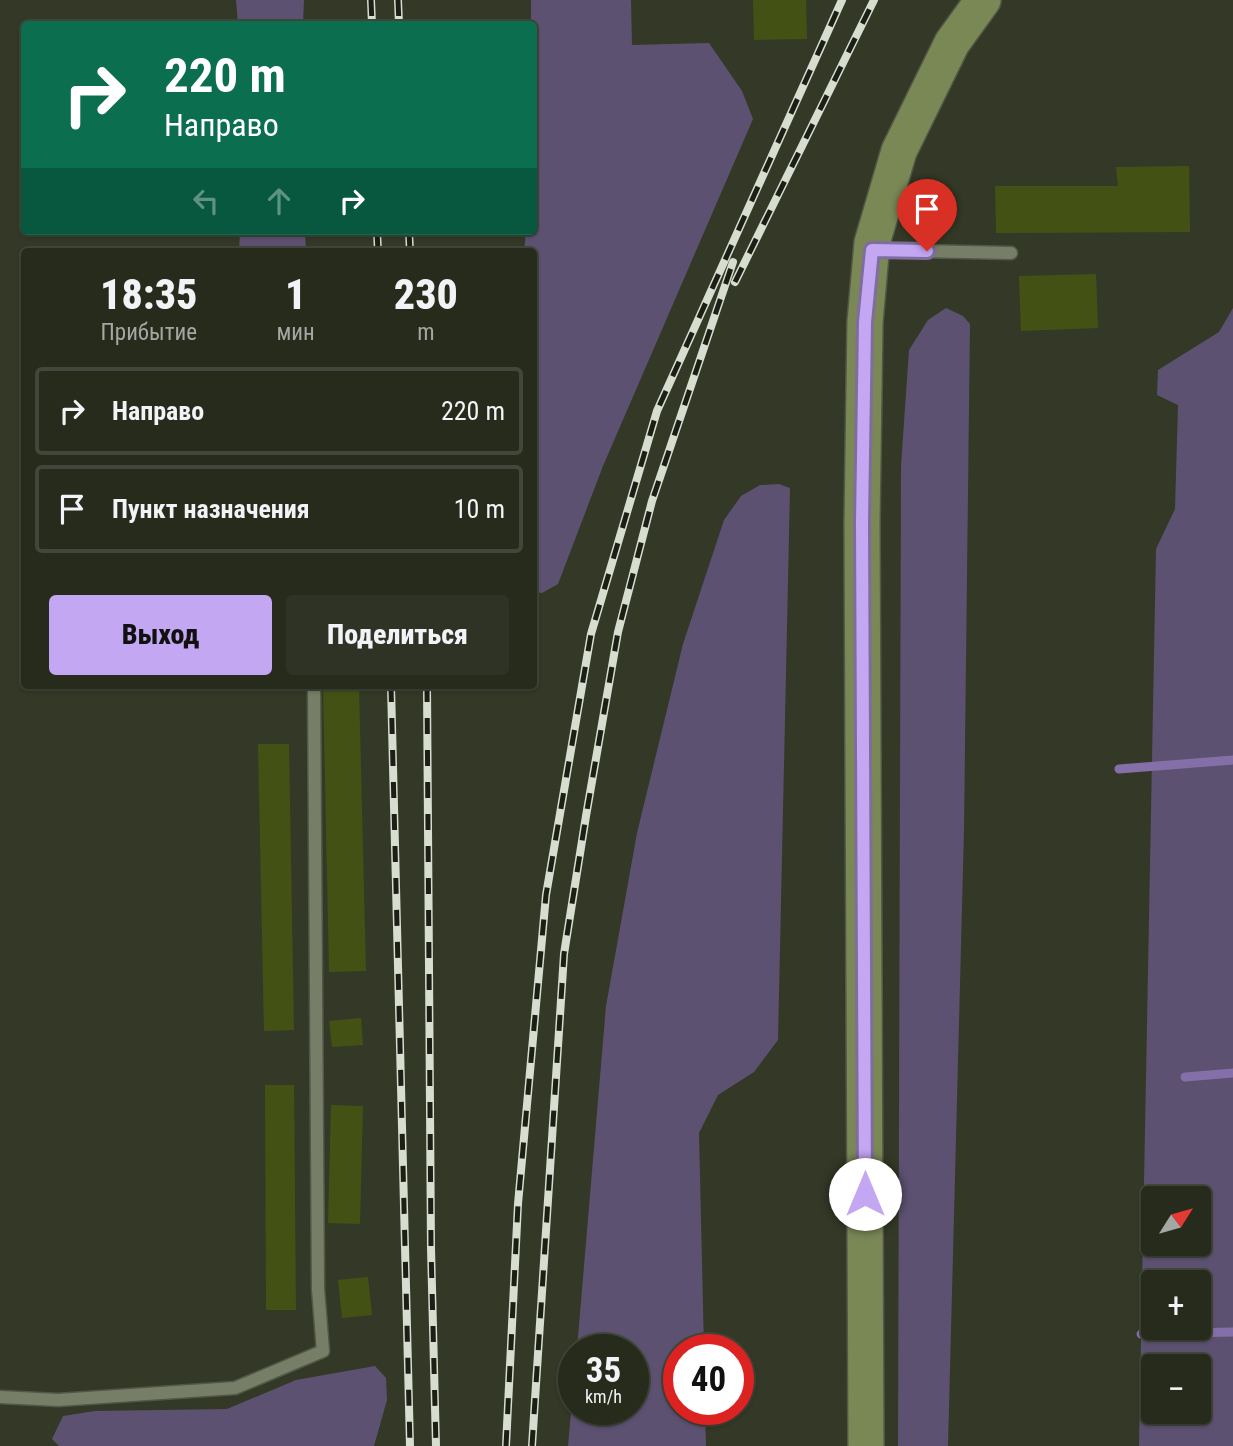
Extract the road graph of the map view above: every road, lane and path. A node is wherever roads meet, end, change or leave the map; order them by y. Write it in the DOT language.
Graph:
graph roads {
  1 [pos="983,0"];
  2 [pos="872,250"];
  3 [pos="1011,253"];
  4 [pos="314,689"];
  5 [pos="0,1397"];
  6 [pos="866,1446"];
  1 -- 2 [label="street"];
  2 -- 3 [label="lane"];
  2 -- 6 [label="street"];
  4 -- 5 [label="lane"];
}
